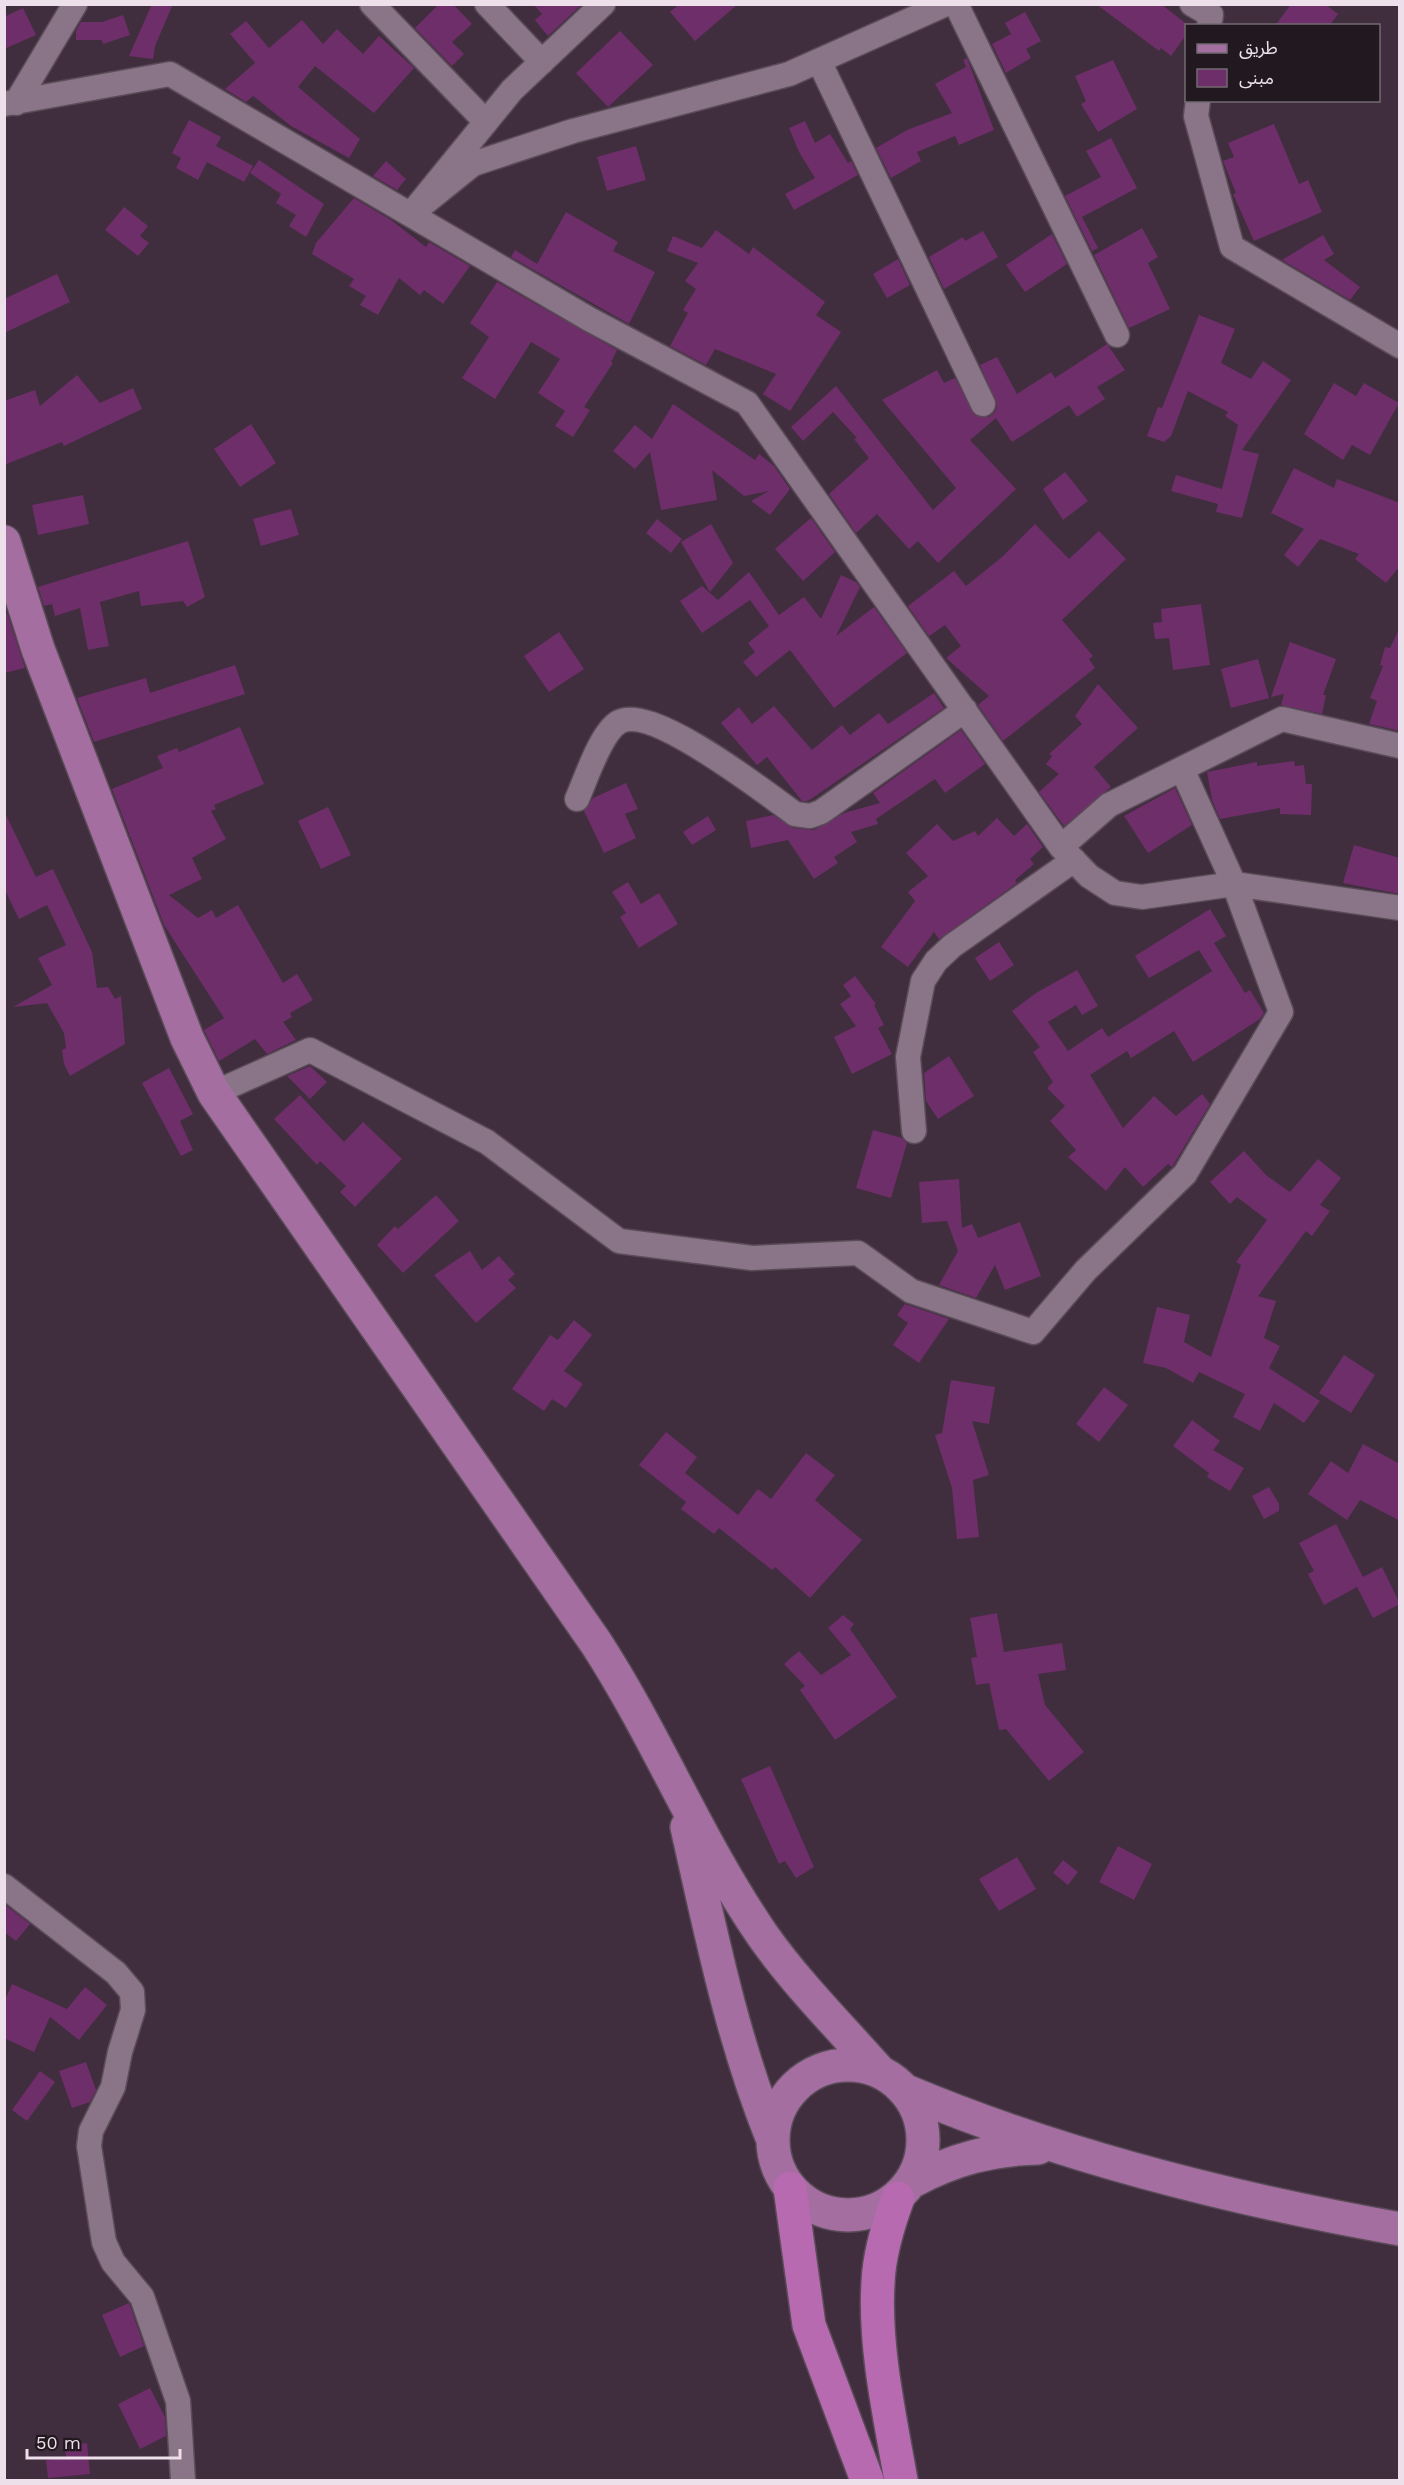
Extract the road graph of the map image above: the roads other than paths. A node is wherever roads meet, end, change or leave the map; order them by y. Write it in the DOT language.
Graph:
graph roads {
  1 [pos="75,4"];
  2 [pos="372,4"];
  3 [pos="487,4"];
  4 [pos="603,4"];
  5 [pos="946,4"];
  6 [pos="956,4"];
  7 [pos="1192,4"];
  8 [pos="1209,24"];
  9 [pos="819,61"];
  10 [pos="542,62"];
  11 [pos="1198,102"];
  12 [pos="10,104"];
  13 [pos="486,122"];
  14 [pos="411,214"];
  15 [pos="1117,334"];
  16 [pos="1400,346"];
  17 [pos="983,404"];
  18 [pos="4,542"];
  19 [pos="965,710"];
  20 [pos="1400,746"];
  21 [pos="1182,769"];
  22 [pos="577,799"];
  23 [pos="1068,853"];
  24 [pos="1234,884"];
  25 [pos="1400,908"];
  26 [pos="214,1093"];
  27 [pos="914,1131"];
  28 [pos="679,1793"];
  29 [pos="4,1886"];
  30 [pos="879,2071"];
  31 [pos="906,2091"];
  32 [pos="773,2140"];
  33 [pos="1060,2149"];
  34 [pos="790,2188"];
  35 [pos="906,2189"];
  36 [pos="1400,2229"];
  37 [pos="183,2481"];
  38 [pos="867,2481"];
  39 [pos="901,2481"];
  1 -- 12 [label="street"];
  2 -- 13 [label="street"];
  3 -- 10 [label="street"];
  4 -- 10 [label="street"];
  5 -- 9 [label="street"];
  6 -- 15 [label="street"];
  7 -- 8 [label="street"];
  9 -- 14 [label="street"];
  9 -- 17 [label="street"];
  10 -- 13 [label="street"];
  11 -- 16 [label="street"];
  12 -- 14 [label="street"];
  13 -- 14 [label="street"];
  14 -- 19 [label="street"];
  18 -- 26 [label="main road"];
  19 -- 22 [label="street"];
  19 -- 23 [label="street"];
  20 -- 21 [label="street"];
  21 -- 23 [label="street"];
  21 -- 24 [label="street"];
  23 -- 24 [label="street"];
  23 -- 27 [label="street"];
  24 -- 25 [label="street"];
  24 -- 26 [label="street"];
  26 -- 28 [label="main road"];
  28 -- 30 [label="main road"];
  28 -- 32 [label="main road"];
  29 -- 37 [label="street"];
  30 -- 31 [label="main road"];
  30 -- 32 [label="main road"];
  31 -- 33 [label="main road"];
  31 -- 35 [label="main road"];
  32 -- 34 [label="main road"];
  33 -- 35 [label="main road"];
  33 -- 36 [label="main road"];
  34 -- 35 [label="main road"];
  34 -- 38 [label="highway"];
  35 -- 39 [label="highway"];
}
